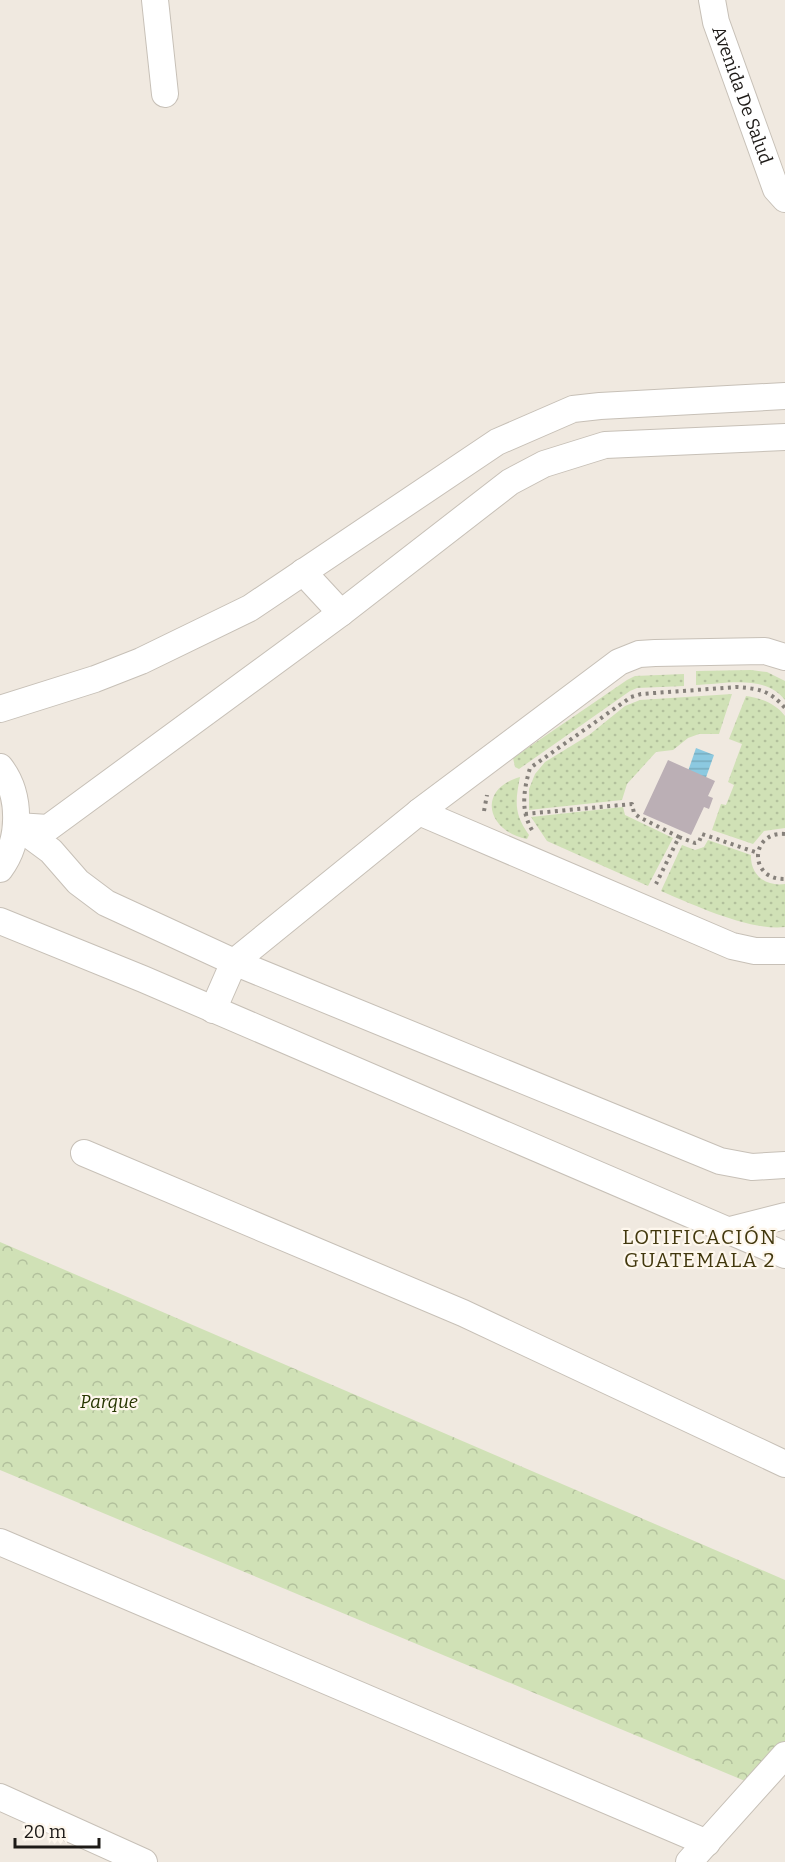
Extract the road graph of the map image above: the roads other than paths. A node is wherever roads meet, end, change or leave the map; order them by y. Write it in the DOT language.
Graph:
graph roads {
  1 [pos="155,0"];
  2 [pos="712,0"];
  3 [pos="165,94"];
  4 [pos="780,194"];
  5 [pos="785,396"];
  6 [pos="739,398"];
  7 [pos="785,437"];
  8 [pos="745,439"];
  9 [pos="303,572"];
  10 [pos="341,613"];
  11 [pos="785,657"];
  12 [pos="0,710"];
  13 [pos="0,767"];
  14 [pos="419,812"];
  15 [pos="17,826"];
  16 [pos="0,869"];
  17 [pos="0,921"];
  18 [pos="785,951"];
  19 [pos="234,962"];
  20 [pos="213,1010"];
  21 [pos="84,1153"];
  22 [pos="785,1165"];
  23 [pos="785,1216"];
  24 [pos="730,1230"];
  25 [pos="785,1255"];
  26 [pos="785,1464"];
  27 [pos="0,1542"];
  28 [pos="785,1755"];
  29 [pos="0,1797"];
  30 [pos="707,1843"];
  31 [pos="144,1862"];
  32 [pos="689,1862"];
  1 -- 3 [label="street"];
  2 -- 4 [label="street, Avenida De Salud"];
  5 -- 6 [label="street"];
  6 -- 8 [label="street"];
  6 -- 9 [label="street"];
  7 -- 8 [label="street"];
  8 -- 10 [label="street"];
  9 -- 10 [label="street"];
  9 -- 12 [label="street"];
  10 -- 15 [label="street"];
  11 -- 14 [label="street"];
  13 -- 15 [label="street"];
  14 -- 18 [label="street"];
  14 -- 19 [label="street"];
  15 -- 16 [label="street"];
  15 -- 19 [label="street"];
  17 -- 20 [label="street"];
  19 -- 20 [label="street"];
  19 -- 22 [label="street"];
  20 -- 24 [label="street"];
  21 -- 26 [label="street"];
  23 -- 24 [label="street"];
  24 -- 25 [label="street"];
  27 -- 30 [label="street"];
  28 -- 30 [label="street"];
  29 -- 31 [label="street"];
  30 -- 32 [label="street"];
}
